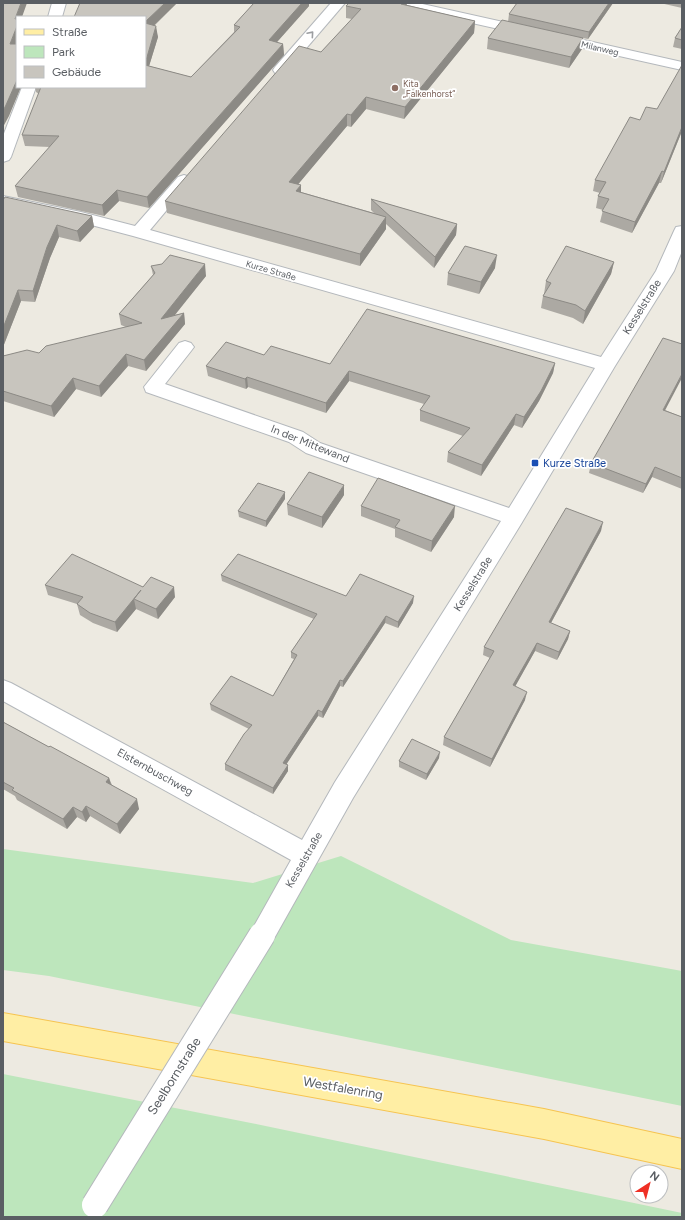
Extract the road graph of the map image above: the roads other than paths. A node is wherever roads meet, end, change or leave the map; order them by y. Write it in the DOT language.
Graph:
graph roads {
  1 [pos="60,3"];
  2 [pos="338,3"];
  3 [pos="400,3"];
  4 [pos="55,16"];
  5 [pos="682,66"];
  6 [pos="270,81"];
  7 [pos="29,88"];
  8 [pos="3,157"];
  9 [pos="194,168"];
  10 [pos="3,201"];
  11 [pos="682,231"];
  12 [pos="139,232"];
  13 [pos="674,273"];
  14 [pos="185,347"];
  15 [pos="606,365"];
  16 [pos="514,518"];
  17 [pos="3,690"];
  18 [pos="306,855"];
  19 [pos="262,935"];
  20 [pos="3,1027"];
  21 [pos="682,1154"];
  22 [pos="91,1211"];
  1 -- 4 [label="street"];
  6 -- 2 [label="street, one-way"];
  3 -- 5 [label="street, Milanweg"];
  7 -- 8 [label="street"];
  9 -- 12 [label="street"];
  10 -- 12 [label="street, Kurze Straße"];
  11 -- 13 [label="street, Kesselstraße"];
  12 -- 15 [label="street, Kurze Straße"];
  13 -- 15 [label="street, Kesselstraße"];
  14 -- 16 [label="street, In der Mittewand"];
  15 -- 16 [label="street, Kesselstraße"];
  16 -- 18 [label="street, Kesselstraße"];
  17 -- 18 [label="street, Elsternbuschweg"];
  18 -- 19 [label="street, Kesselstraße"];
  19 -- 22 [label="street, Seelbornstraße, bridge"];
  20 -- 21 [label="main road, Westfalenring"];
}
